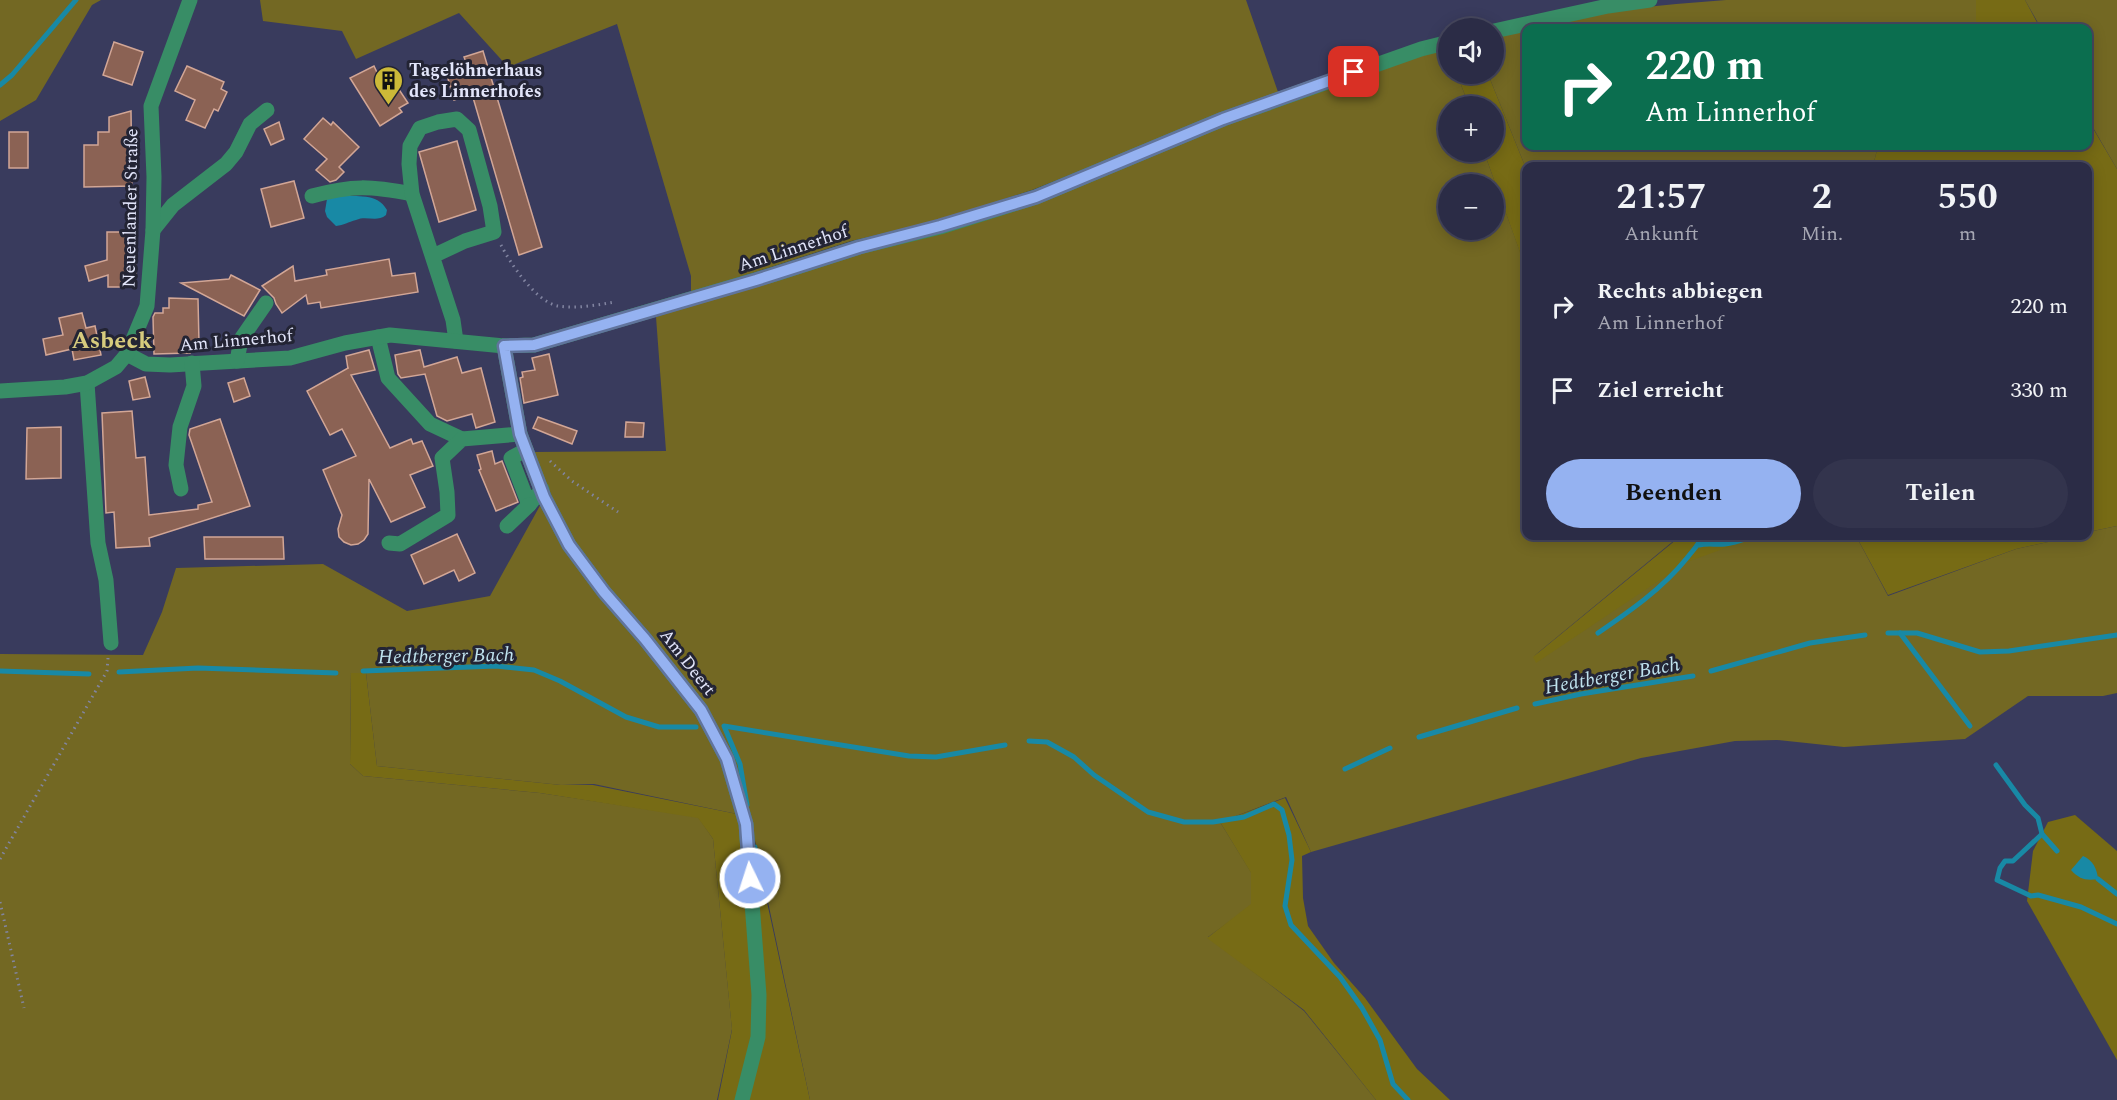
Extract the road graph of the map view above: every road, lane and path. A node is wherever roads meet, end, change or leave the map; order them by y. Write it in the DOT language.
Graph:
graph roads {
  1 [pos="190,0"];
  2 [pos="1650,0"];
  3 [pos="1526,24"];
  4 [pos="1522,25"];
  5 [pos="1504,29"];
  6 [pos="1438,45"];
  7 [pos="267,110"];
  8 [pos="412,194"];
  9 [pos="312,196"];
  10 [pos="153,230"];
  11 [pos="494,232"];
  12 [pos="433,256"];
  13 [pos="615,302"];
  14 [pos="266,303"];
  15 [pos="378,338"];
  16 [pos="456,341"];
  17 [pos="504,346"];
  18 [pos="127,354"];
  19 [pos="237,361"];
  20 [pos="192,363"];
  21 [pos="87,383"];
  22 [pos="0,391"];
  23 [pos="520,434"];
  24 [pos="462,439"];
  25 [pos="526,450"];
  26 [pos="543,455"];
  27 [pos="181,489"];
  28 [pos="542,489"];
  29 [pos="529,505"];
  30 [pos="618,512"];
  31 [pos="507,526"];
  32 [pos="389,543"];
  33 [pos="111,643"];
  34 [pos="0,859"];
  35 [pos="0,902"];
  36 [pos="24,1008"];
  37 [pos="742,1100"];
  1 -- 10 [label="street, Neuenlander Straße"];
  2 -- 3 [label="street"];
  4 -- 5 [label="street"];
  6 -- 17 [label="street, Am Linnerhof"];
  7 -- 10 [label="street"];
  8 -- 9 [label="street"];
  8 -- 11 [label="street"];
  8 -- 12 [label="street"];
  10 -- 18 [label="street, Neuenlander Straße"];
  11 -- 12 [label="street"];
  11 -- 13 [label="path"];
  12 -- 16 [label="street"];
  14 -- 19 [label="street"];
  15 -- 16 [label="street, Am Linnerhof"];
  15 -- 19 [label="street, Am Linnerhof"];
  15 -- 24 [label="street"];
  16 -- 17 [label="street, Am Linnerhof"];
  17 -- 23 [label="street, Am Deert"];
  18 -- 20 [label="street, Am Linnerhof"];
  18 -- 21 [label="street, Neuenlander Straße"];
  19 -- 20 [label="street, Am Linnerhof"];
  20 -- 27 [label="street"];
  21 -- 22 [label="street, Neuenlander Straße"];
  21 -- 33 [label="street"];
  23 -- 24 [label="street"];
  23 -- 25 [label="street, Am Deert"];
  24 -- 32 [label="street"];
  25 -- 28 [label="street, Am Deert"];
  25 -- 29 [label="street"];
  26 -- 30 [label="path"];
  28 -- 29 [label="street"];
  28 -- 37 [label="street, Am Deert"];
  29 -- 31 [label="street"];
  33 -- 34 [label="path"];
  35 -- 36 [label="path"];
}
